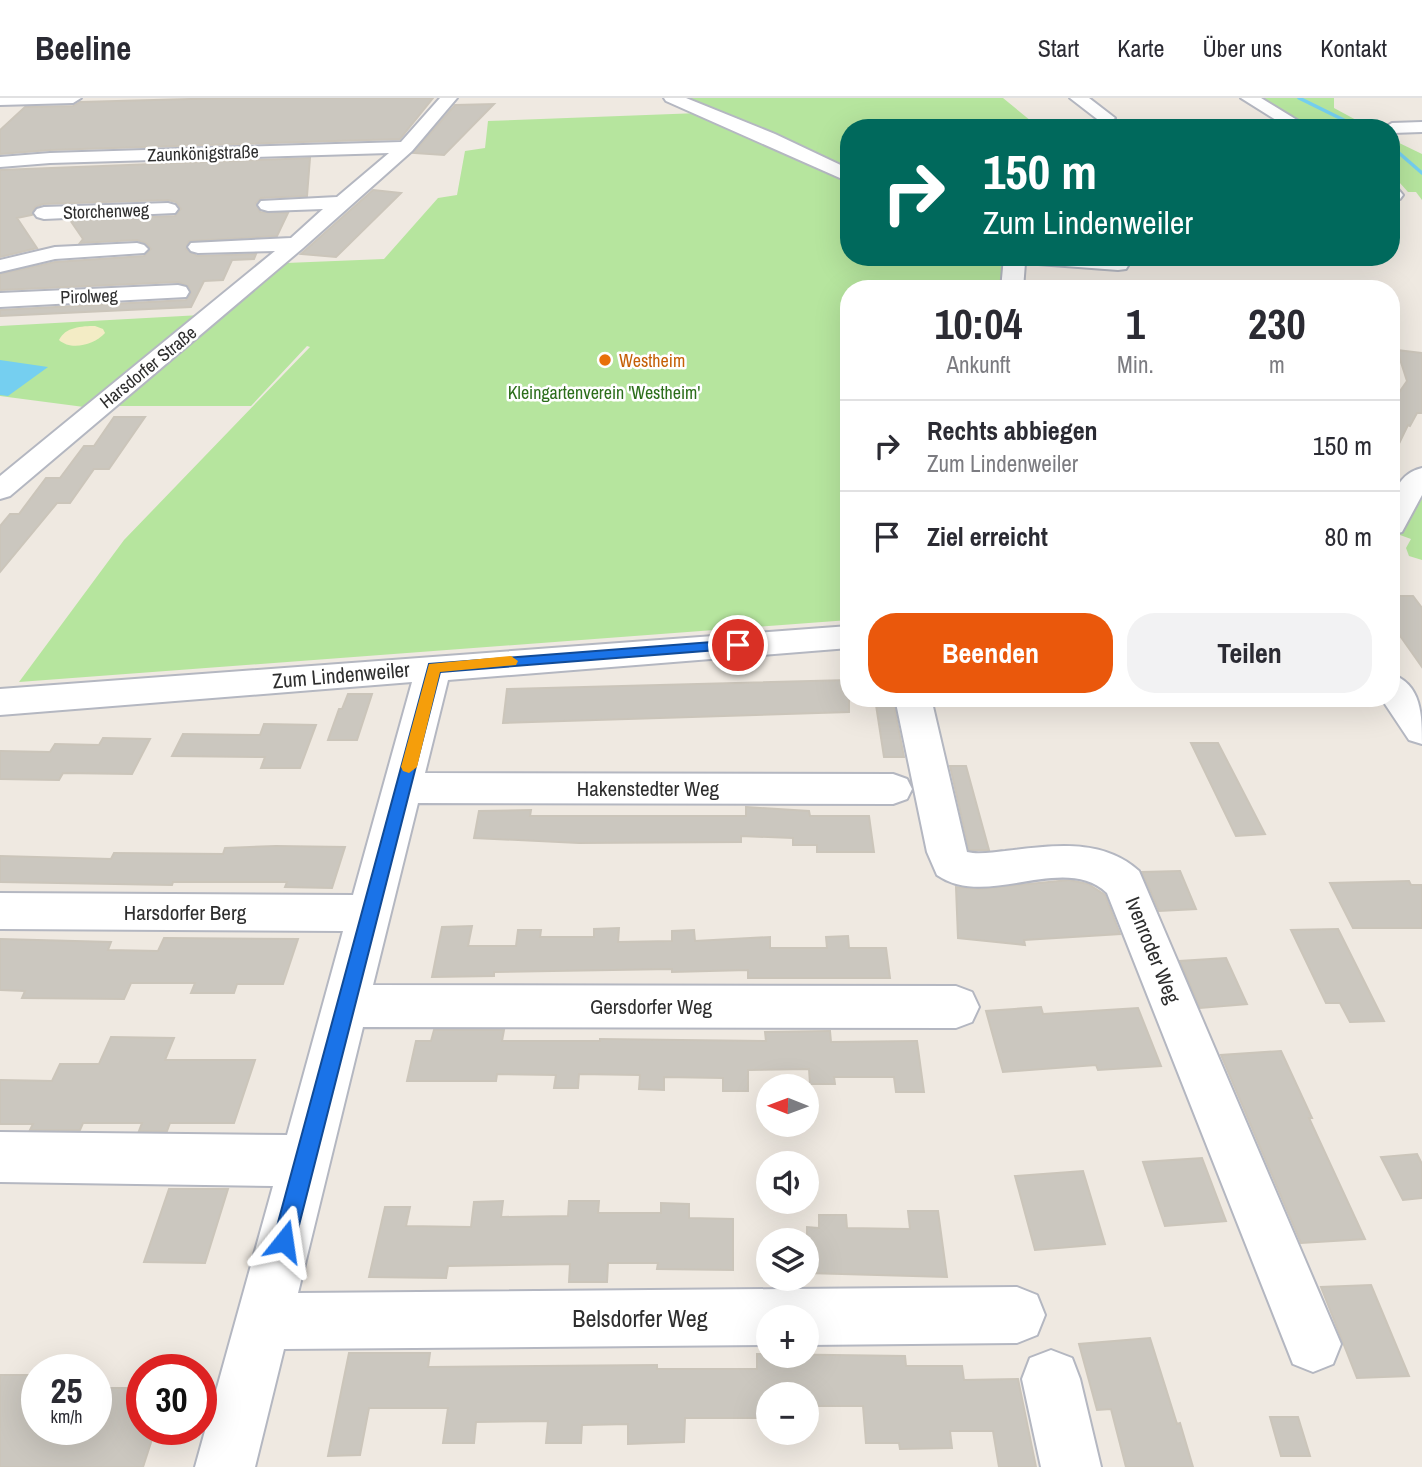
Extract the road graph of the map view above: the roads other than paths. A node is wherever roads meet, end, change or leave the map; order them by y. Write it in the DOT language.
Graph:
graph roads {
  1 [pos="73,98"];
  2 [pos="449,98"];
  3 [pos="671,98"];
  4 [pos="1078,98"];
  5 [pos="1107,98"];
  6 [pos="1249,98"];
  7 [pos="0,100"];
  8 [pos="1103,119"];
  9 [pos="1108,119"];
  10 [pos="1286,119"];
  11 [pos="1422,127"];
  12 [pos="1400,128"];
  13 [pos="406,147"];
  14 [pos="4,161"];
  15 [pos="840,172"];
  16 [pos="20,178"];
  17 [pos="32,196"];
  18 [pos="342,203"];
  19 [pos="268,205"];
  20 [pos="169,209"];
  21 [pos="44,213"];
  22 [pos="296,244"];
  23 [pos="198,247"];
  24 [pos="137,249"];
  25 [pos="55,253"];
  26 [pos="0,266"];
  27 [pos="178,292"];
  28 [pos="0,300"];
  29 [pos="13,469"];
  30 [pos="1422,477"];
  31 [pos="0,490"];
  32 [pos="1400,509"];
  33 [pos="840,638"];
  34 [pos="434,667"];
  35 [pos="1400,699"];
  36 [pos="0,702"];
  37 [pos="915,707"];
  38 [pos="1422,731"];
  39 [pos="403,788"];
  40 [pos="893,789"];
  41 [pos="0,911"];
  42 [pos="371,913"];
  43 [pos="346,1006"];
  44 [pos="956,1007"];
  45 [pos="0,1157"];
  46 [pos="305,1161"];
  47 [pos="1017,1315"];
  48 [pos="263,1321"];
  49 [pos="1312,1343"];
  50 [pos="1051,1379"];
  51 [pos="225,1467"];
  52 [pos="1071,1467"];
  1 -- 7 [label="street"];
  2 -- 13 [label="street, Harsdorfer Straße"];
  3 -- 15 [label="street"];
  4 -- 8 [label="street"];
  5 -- 9 [label="street"];
  6 -- 10 [label="street"];
  11 -- 12 [label="street"];
  13 -- 14 [label="street, Zaunkönigstraße"];
  13 -- 18 [label="street, Harsdorfer Straße"];
  14 -- 16 [label="street"];
  17 -- 21 [label="street, Storchenweg"];
  18 -- 19 [label="street"];
  18 -- 22 [label="street, Harsdorfer Straße"];
  20 -- 21 [label="street, Storchenweg"];
  21 -- 25 [label="street, Storchenweg"];
  22 -- 23 [label="street"];
  22 -- 29 [label="street, Harsdorfer Straße"];
  24 -- 25 [label="street, Storchenweg"];
  25 -- 26 [label="street"];
  27 -- 28 [label="street, Pirolweg"];
  29 -- 31 [label="street, Harsdorfer Straße"];
  30 -- 32 [label="street"];
  33 -- 34 [label="street, Zum Lindenweiler"];
  34 -- 36 [label="street, Zum Lindenweiler"];
  34 -- 39 [label="street"];
  35 -- 38 [label="street"];
  37 -- 49 [label="street, Ivenroder Weg"];
  39 -- 40 [label="street, Hakenstedter Weg"];
  39 -- 42 [label="street"];
  41 -- 42 [label="street, Harsdorfer Berg"];
  42 -- 43 [label="street"];
  43 -- 44 [label="street, Gersdorfer Weg"];
  43 -- 46 [label="street"];
  45 -- 46 [label="street"];
  46 -- 48 [label="street"];
  47 -- 48 [label="street, Belsdorfer Weg"];
  48 -- 51 [label="street"];
  50 -- 52 [label="street"];
}
